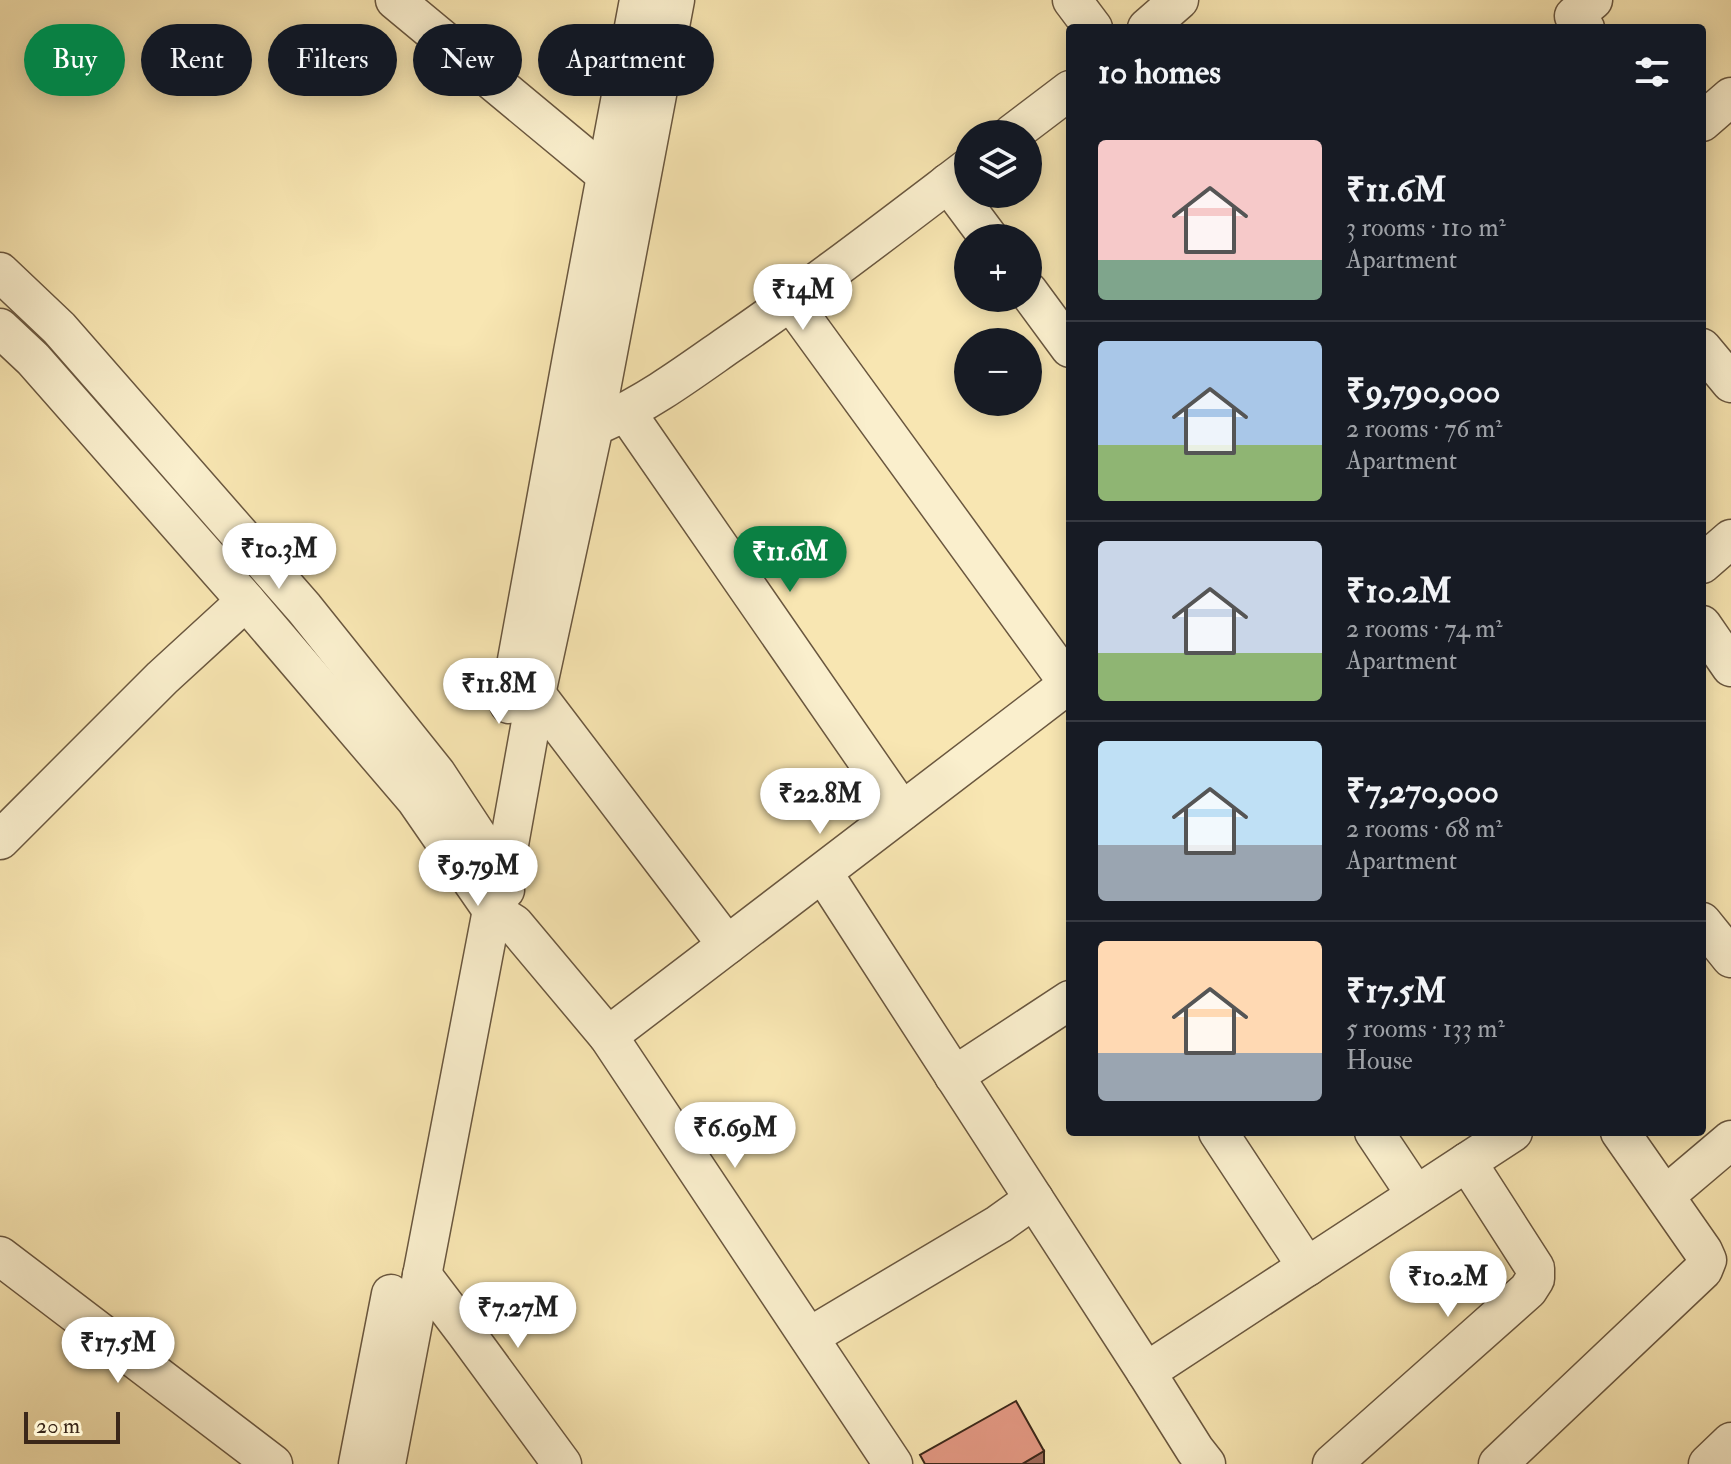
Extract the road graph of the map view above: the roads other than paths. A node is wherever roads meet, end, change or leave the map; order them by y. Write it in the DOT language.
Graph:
graph roads {
  1 [pos="395,0"];
  2 [pos="675,0"];
  3 [pos="1072,0"];
  4 [pos="1179,0"];
  5 [pos="646,5"];
  6 [pos="1090,24"];
  7 [pos="1152,24"];
  8 [pos="1066,93"];
  9 [pos="1030,120"];
  10 [pos="606,175"];
  11 [pos="954,178"];
  12 [pos="0,272"];
  13 [pos="791,302"];
  14 [pos="1042,310"];
  15 [pos="0,328"];
  16 [pos="1066,343"];
  17 [pos="1706,353"];
  18 [pos="1730,380"];
  19 [pos="610,419"];
  20 [pos="1731,539"];
  21 [pos="1706,561"];
  22 [pos="246,601"];
  23 [pos="1706,631"];
  24 [pos="1731,667"];
  25 [pos="1066,680"];
  26 [pos="1066,686"];
  27 [pos="536,694"];
  28 [pos="902,811"];
  29 [pos="0,840"];
  30 [pos="823,873"];
  31 [pos="493,888"];
  32 [pos="1706,927"];
  33 [pos="727,945"];
  34 [pos="1731,958"];
  35 [pos="1066,1003"];
  36 [pos="608,1036"];
  37 [pos="954,1076"];
  38 [pos="1221,1136"];
  39 [pos="1377,1136"];
  40 [pos="1507,1136"];
  41 [pos="1623,1136"];
  42 [pos="1731,1140"];
  43 [pos="1467,1162"];
  44 [pos="1416,1195"];
  45 [pos="1666,1195"];
  46 [pos="1034,1199"];
  47 [pos="0,1256"];
  48 [pos="1307,1267"];
  49 [pos="422,1275"];
  50 [pos="809,1337"];
  51 [pos="1146,1372"];
  52 [pos="1731,1442"];
  53 [pos="273,1464"];
  54 [pos="358,1464"];
  55 [pos="386,1464"];
  56 [pos="562,1464"];
  57 [pos="893,1464"];
  58 [pos="1206,1464"];
  59 [pos="1332,1464"];
  60 [pos="1498,1464"];
  61 [pos="1708,1464"];
  1 -- 10 [label="street"];
  2 -- 19 [label="street"];
  3 -- 6 [label="street"];
  4 -- 7 [label="street"];
  5 -- 10 [label="street"];
  8 -- 9 [label="street"];
  10 -- 31 [label="street"];
  11 -- 13 [label="street"];
  12 -- 31 [label="street"];
  13 -- 19 [label="street"];
  13 -- 25 [label="street"];
  14 -- 16 [label="street"];
  15 -- 22 [label="street"];
  17 -- 18 [label="street"];
  19 -- 27 [label="street"];
  19 -- 28 [label="street"];
  20 -- 21 [label="street"];
  22 -- 29 [label="street"];
  22 -- 31 [label="street"];
  23 -- 24 [label="street"];
  26 -- 28 [label="street"];
  27 -- 31 [label="street"];
  27 -- 33 [label="street"];
  28 -- 30 [label="street"];
  30 -- 33 [label="street"];
  30 -- 37 [label="street"];
  31 -- 36 [label="street"];
  31 -- 49 [label="street"];
  31 -- 54 [label="street"];
  32 -- 34 [label="street"];
  33 -- 36 [label="street"];
  35 -- 37 [label="street"];
  36 -- 50 [label="street"];
  37 -- 46 [label="street"];
  38 -- 48 [label="street"];
  39 -- 44 [label="street"];
  40 -- 43 [label="street"];
  41 -- 45 [label="street"];
  42 -- 45 [label="street"];
  43 -- 44 [label="street"];
  43 -- 59 [label="street"];
  44 -- 48 [label="street"];
  45 -- 60 [label="street"];
  46 -- 50 [label="street"];
  46 -- 51 [label="street"];
  47 -- 53 [label="street"];
  48 -- 51 [label="street"];
  49 -- 55 [label="street"];
  49 -- 56 [label="street"];
  50 -- 57 [label="street"];
  51 -- 58 [label="street"];
  52 -- 61 [label="street"];
}
